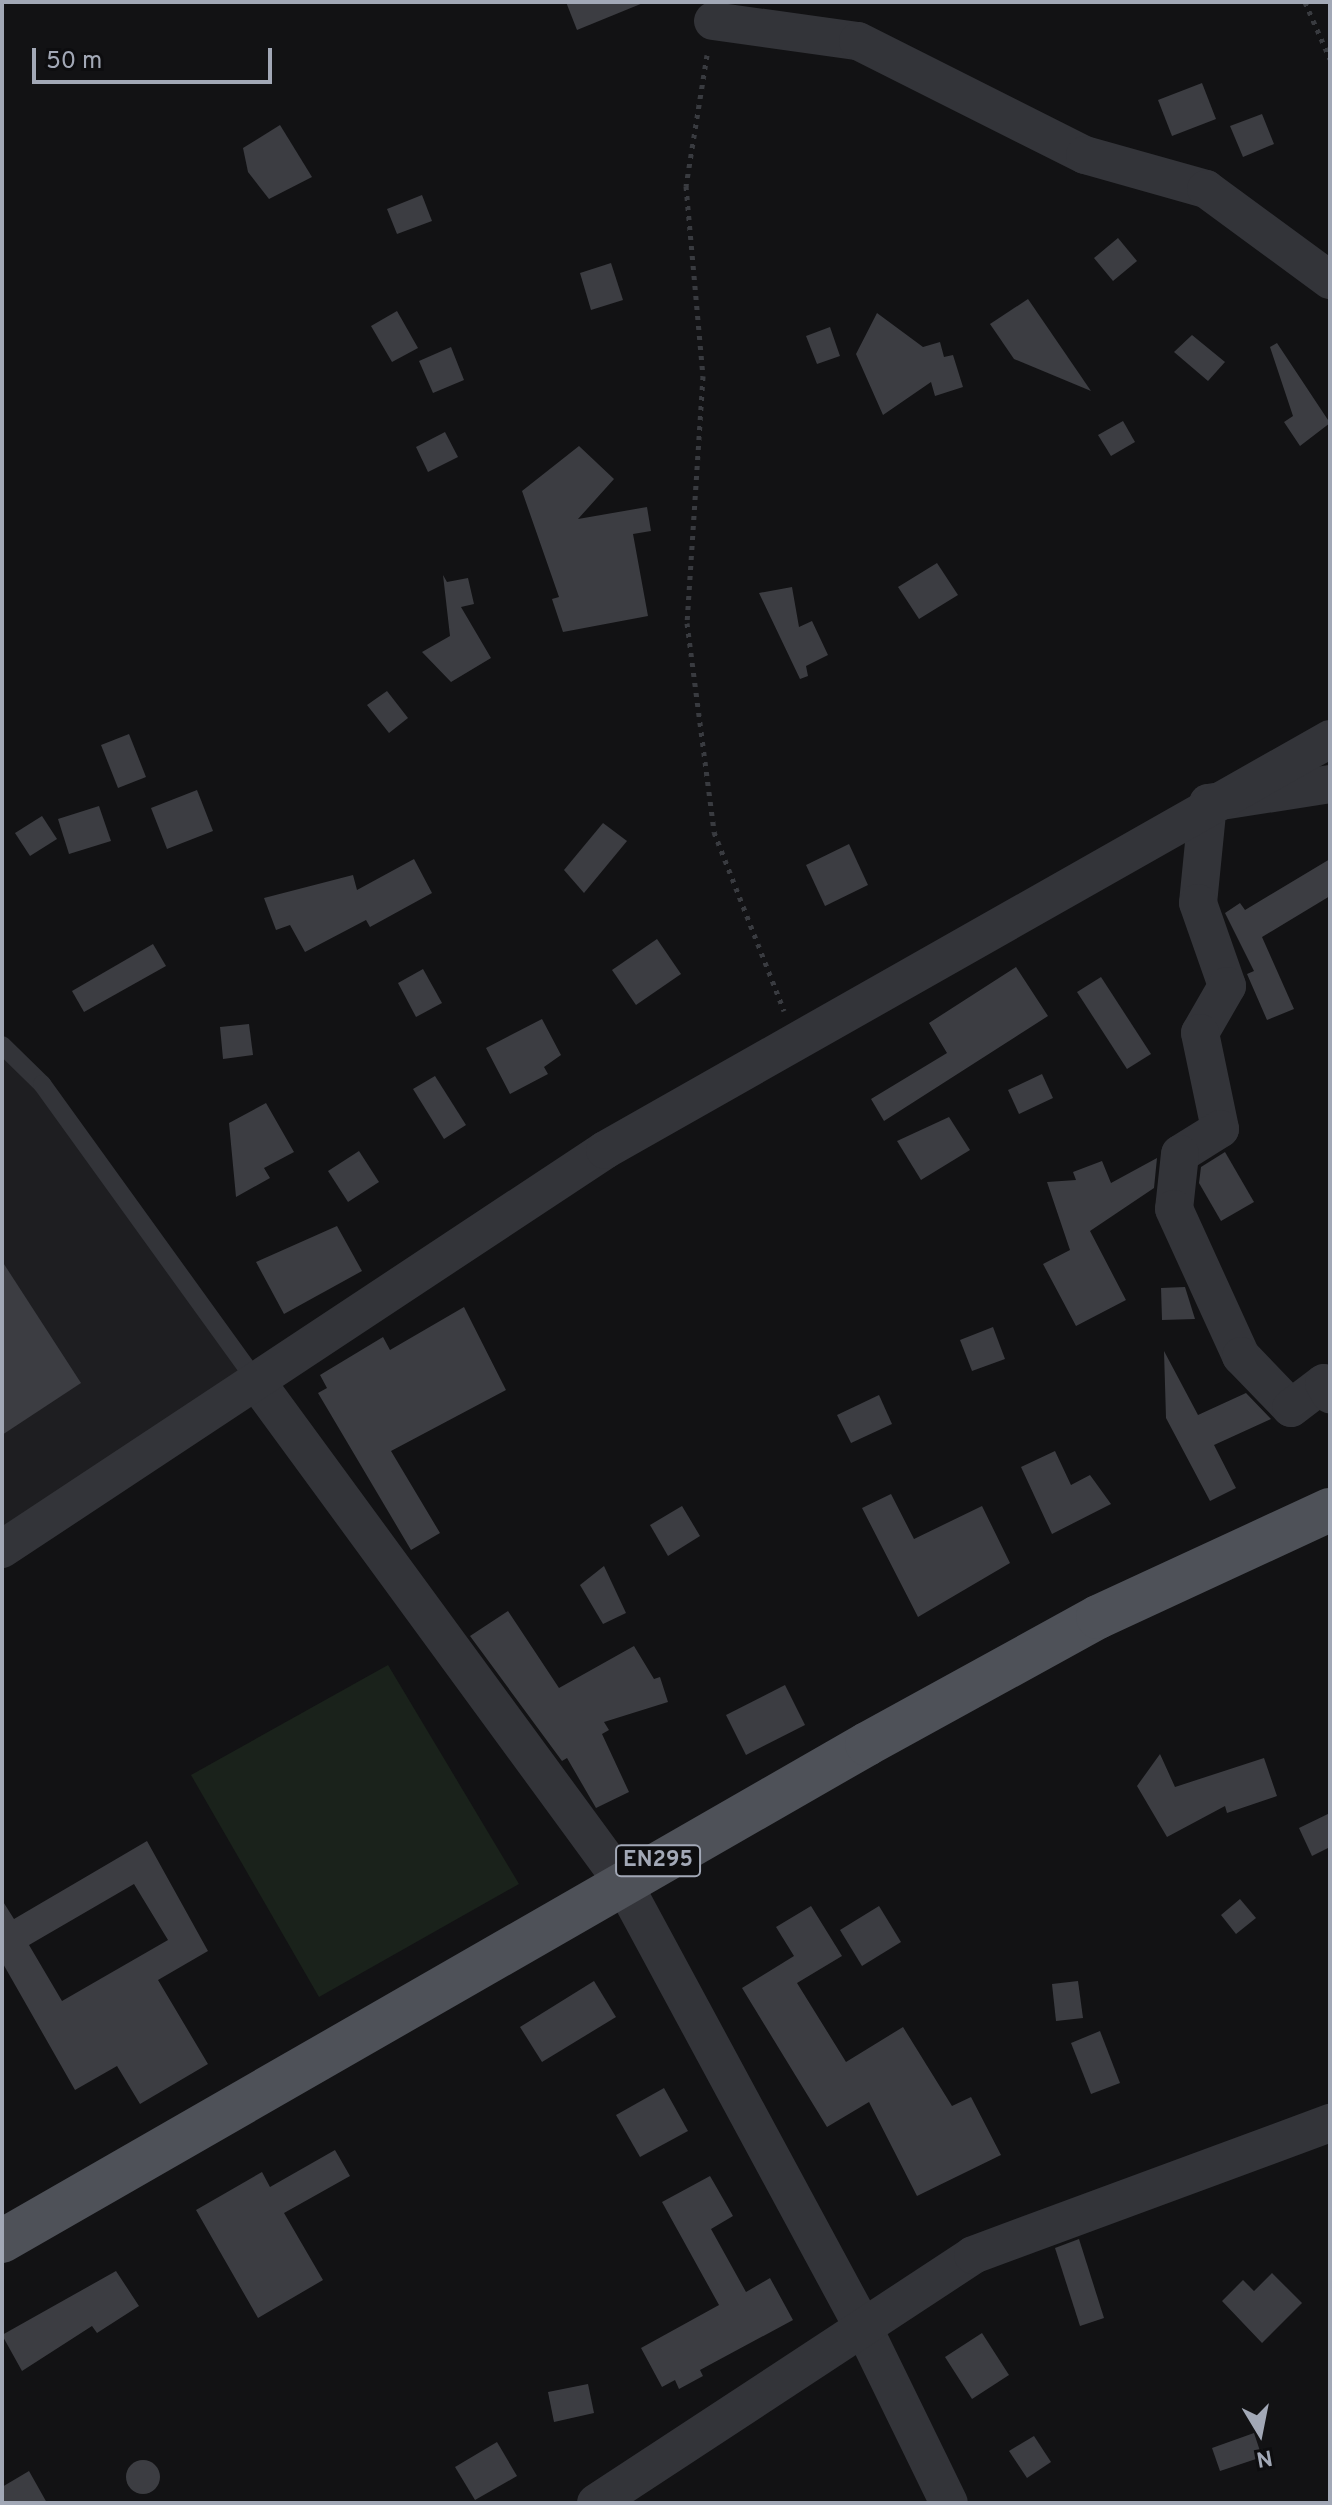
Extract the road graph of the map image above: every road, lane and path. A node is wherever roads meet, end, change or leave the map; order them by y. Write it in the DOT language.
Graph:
graph roads {
  1 [pos="1305,2"];
  2 [pos="713,21"];
  3 [pos="1330,59"];
  4 [pos="1330,280"];
  5 [pos="1330,739"];
  6 [pos="1330,784"];
  7 [pos="1208,803"];
  8 [pos="796,1042"];
  9 [pos="2,1045"];
  10 [pos="258,1384"];
  11 [pos="1330,1394"];
  12 [pos="1330,1510"];
  13 [pos="2,1549"];
  14 [pos="622,1881"];
  15 [pos="1330,2123"];
  16 [pos="2,2241"];
  17 [pos="865,2331"];
  18 [pos="596,2503"];
  19 [pos="949,2503"];
  1 -- 3 [label="path"];
  2 -- 4 [label="street"];
  2 -- 8 [label="path"];
  5 -- 7 [label="street"];
  6 -- 7 [label="street"];
  7 -- 8 [label="street"];
  7 -- 11 [label="street"];
  8 -- 10 [label="street"];
  9 -- 10 [label="lane"];
  10 -- 13 [label="street"];
  10 -- 14 [label="street"];
  12 -- 14 [label="main road, EN295"];
  14 -- 16 [label="main road, EN295"];
  14 -- 17 [label="street"];
  15 -- 17 [label="street"];
  17 -- 18 [label="street"];
  17 -- 19 [label="street"];
}
